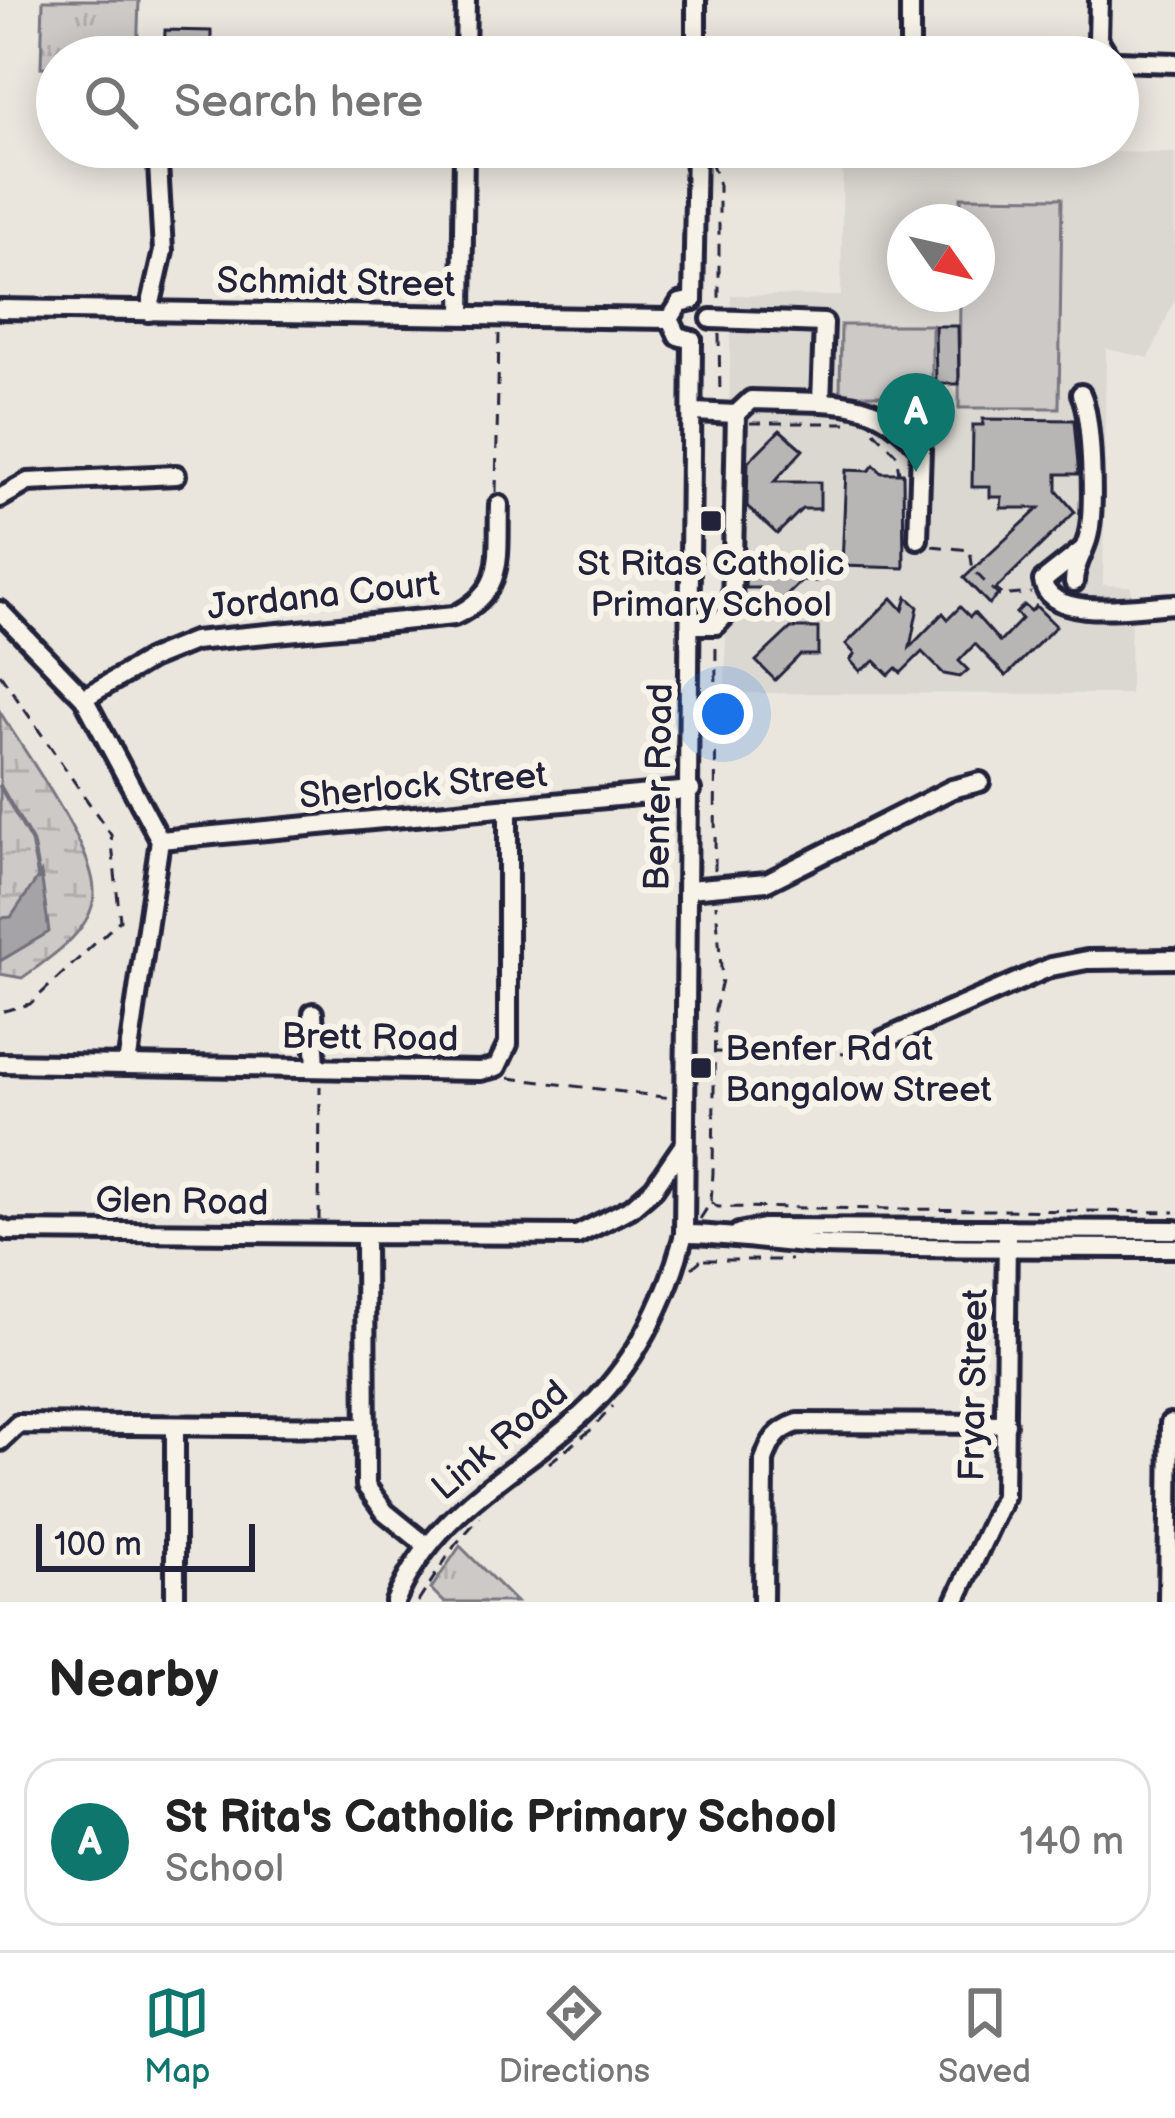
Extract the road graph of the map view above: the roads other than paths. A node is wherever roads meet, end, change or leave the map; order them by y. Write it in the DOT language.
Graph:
graph roads {
  1 [pos="466,0"];
  2 [pos="697,0"];
  3 [pos="910,0"];
  4 [pos="1099,0"];
  5 [pos="465,36"];
  6 [pos="696,36"];
  7 [pos="910,36"];
  8 [pos="1098,36"];
  9 [pos="1139,62"];
  10 [pos="1175,63"];
  11 [pos="158,168"];
  12 [pos="464,168"];
  13 [pos="695,168"];
  14 [pos="694,300"];
  15 [pos="0,309"];
  16 [pos="149,312"];
  17 [pos="462,315"];
  18 [pos="670,319"];
  19 [pos="711,319"];
  20 [pos="692,340"];
  21 [pos="1081,394"];
  22 [pos="821,402"];
  23 [pos="694,412"];
  24 [pos="740,422"];
  25 [pos="176,475"];
  26 [pos="0,498"];
  27 [pos="499,505"];
  28 [pos="918,539"];
  29 [pos="1082,550"];
  30 [pos="1057,569"];
  31 [pos="1074,582"];
  32 [pos="1175,604"];
  33 [pos="1114,605"];
  34 [pos="0,611"];
  35 [pos="692,625"];
  36 [pos="84,698"];
  37 [pos="980,782"];
  38 [pos="691,790"];
  39 [pos="508,810"];
  40 [pos="160,840"];
  41 [pos="689,889"];
  42 [pos="1175,958"];
  43 [pos="313,1013"];
  44 [pos="883,1040"];
  45 [pos="0,1063"];
  46 [pos="127,1065"];
  47 [pos="316,1067"];
  48 [pos="682,1147"];
  49 [pos="0,1228"];
  50 [pos="1175,1230"];
  51 [pos="365,1234"];
  52 [pos="684,1234"];
  53 [pos="1007,1238"];
  54 [pos="1175,1248"];
  55 [pos="1170,1423"];
  56 [pos="1006,1424"];
  57 [pos="176,1427"];
  58 [pos="364,1427"];
  59 [pos="0,1442"];
  60 [pos="427,1546"];
  61 [pos="175,1602"];
  62 [pos="395,1602"];
  63 [pos="763,1602"];
  64 [pos="955,1602"];
  65 [pos="1168,1602"];
  1 -- 5 [label="street"];
  2 -- 6 [label="street"];
  3 -- 7 [label="street"];
  4 -- 8 [label="street"];
  9 -- 10 [label="street"];
  11 -- 16 [label="street"];
  12 -- 17 [label="street"];
  13 -- 14 [label="street"];
  14 -- 18 [label="street"];
  14 -- 19 [label="street"];
  15 -- 16 [label="street, Schmidt Street"];
  16 -- 17 [label="street, Schmidt Street"];
  17 -- 18 [label="street, Schmidt Street"];
  18 -- 20 [label="street"];
  19 -- 20 [label="street"];
  19 -- 22 [label="street"];
  20 -- 23 [label="street, Benfer Road"];
  21 -- 29 [label="street"];
  22 -- 24 [label="street"];
  22 -- 28 [label="street"];
  23 -- 24 [label="street"];
  23 -- 35 [label="street, Benfer Road"];
  24 -- 35 [label="street"];
  25 -- 26 [label="street"];
  27 -- 36 [label="street, Jordana Court"];
  29 -- 30 [label="street"];
  29 -- 31 [label="street"];
  30 -- 31 [label="street"];
  30 -- 33 [label="street"];
  31 -- 33 [label="street"];
  32 -- 33 [label="street"];
  34 -- 36 [label="street"];
  35 -- 38 [label="street, Benfer Road"];
  36 -- 40 [label="street"];
  37 -- 41 [label="street"];
  38 -- 39 [label="street, Sherlock Street"];
  38 -- 41 [label="street, Benfer Road"];
  39 -- 40 [label="street, Sherlock Street"];
  39 -- 47 [label="street, Brett Road"];
  40 -- 46 [label="street"];
  41 -- 48 [label="street, Benfer Road"];
  42 -- 44 [label="street"];
  43 -- 47 [label="street"];
  45 -- 46 [label="street, Brett Road"];
  46 -- 47 [label="street, Brett Road"];
  48 -- 51 [label="street, Glen Road"];
  48 -- 52 [label="street, Benfer Road"];
  49 -- 51 [label="street, Glen Road"];
  50 -- 53 [label="street"];
  51 -- 58 [label="street"];
  52 -- 53 [label="street"];
  52 -- 60 [label="street, Link Road"];
  53 -- 54 [label="street"];
  53 -- 56 [label="street, Fryar Street"];
  55 -- 65 [label="street"];
  56 -- 63 [label="street"];
  56 -- 64 [label="street, Fryar Street"];
  57 -- 58 [label="street"];
  57 -- 59 [label="street"];
  57 -- 61 [label="street"];
  58 -- 60 [label="street"];
  60 -- 62 [label="street, Link Road"];
}
